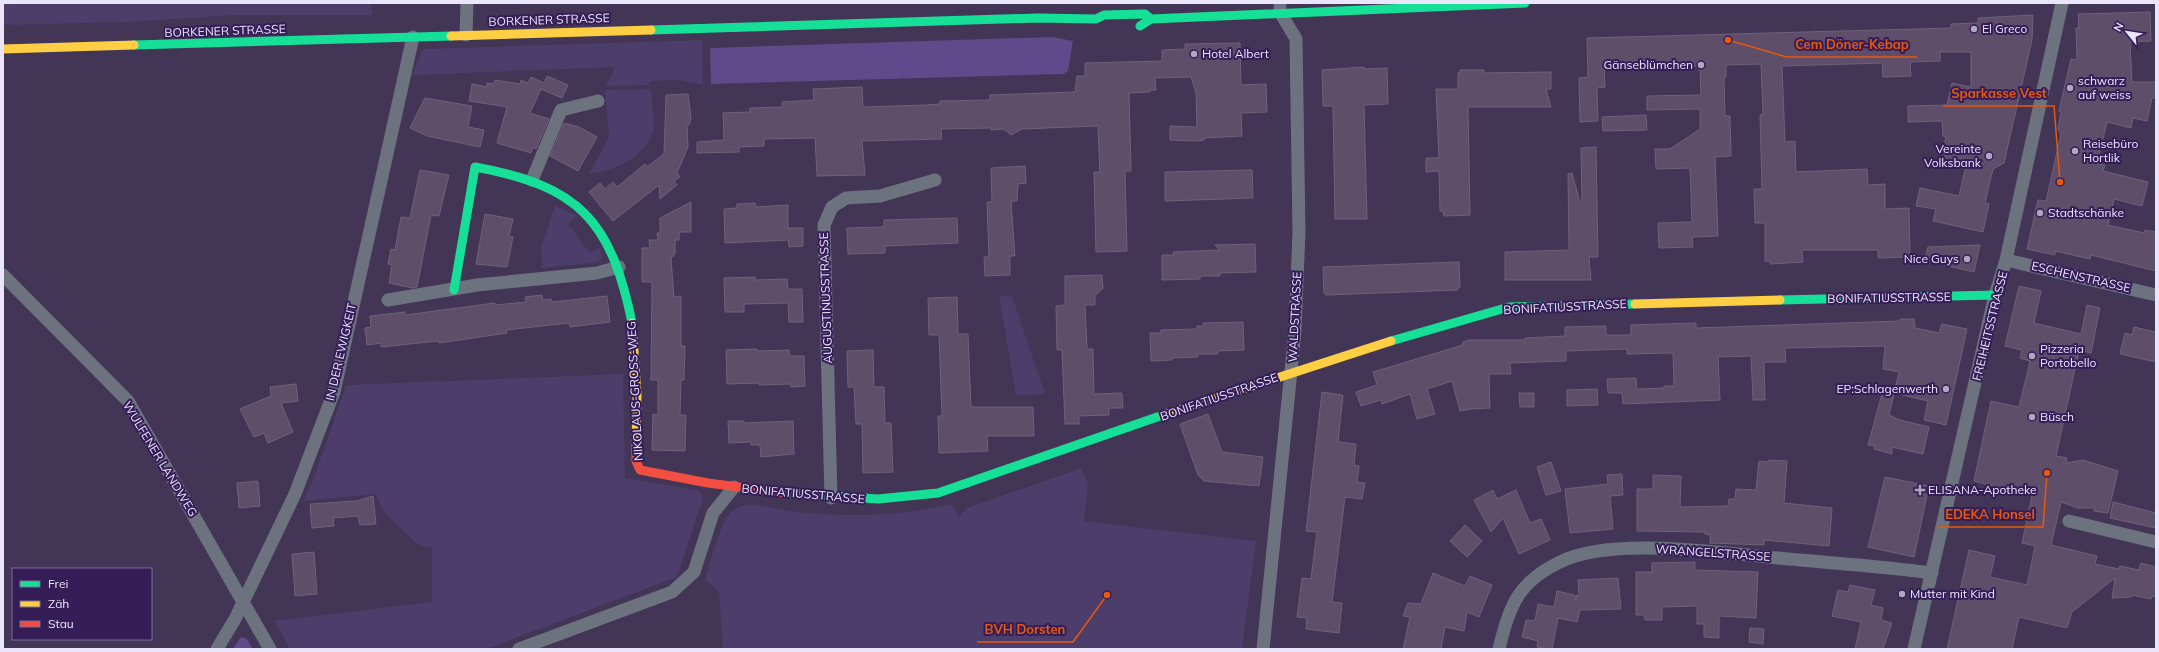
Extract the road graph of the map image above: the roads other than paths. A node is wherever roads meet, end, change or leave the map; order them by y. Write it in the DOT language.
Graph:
graph roads {
  1 [pos="467,3"];
  2 [pos="1525,3"];
  3 [pos="2062,3"];
  4 [pos="1280,7"];
  5 [pos="1151,19"];
  6 [pos="1130,26"];
  7 [pos="466,35"];
  8 [pos="413,37"];
  9 [pos="3,49"];
  10 [pos="598,101"];
  11 [pos="532,180"];
  12 [pos="935,180"];
  13 [pos="2006,260"];
  14 [pos="619,267"];
  15 [pos="3,275"];
  16 [pos="454,290"];
  17 [pos="1995,295"];
  18 [pos="2156,295"];
  19 [pos="388,300"];
  20 [pos="1292,371"];
  21 [pos="734,487"];
  22 [pos="831,498"];
  23 [pos="2070,521"];
  24 [pos="2156,542"];
  25 [pos="1932,573"];
  26 [pos="243,602"];
  27 [pos="217,649"];
  28 [pos="270,649"];
  29 [pos="519,649"];
  30 [pos="1263,649"];
  31 [pos="1499,649"];
  32 [pos="1914,649"];
  1 -- 7 [label="street"];
  2 -- 4 [label="street, BORKENER STRASSE"];
  3 -- 13 [label="street, FREIHEITSSTRASSE"];
  4 -- 5 [label="street, BORKENER STRASSE"];
  4 -- 20 [label="street, WALDSTRASSE"];
  5 -- 6 [label="street, BORKENER STRASSE"];
  5 -- 7 [label="street, BORKENER STRASSE"];
  7 -- 8 [label="street, BORKENER STRASSE"];
  8 -- 9 [label="street, BORKENER STRASSE"];
  8 -- 26 [label="street, IN DER EWIGKEIT"];
  10 -- 11 [label="street"];
  11 -- 14 [label="street, NIKOLAUS-GROSS-WEG"];
  11 -- 16 [label="street, NIKOLAUS-GROSS-WEG"];
  12 -- 22 [label="street, AUGUSTINUSSTRASSE"];
  13 -- 17 [label="street, FREIHEITSSTRASSE"];
  13 -- 18 [label="street, ESCHENSTRASSE"];
  14 -- 16 [label="street"];
  14 -- 21 [label="street, NIKOLAUS-GROSS-WEG"];
  15 -- 26 [label="street, WULFENER LANDWEG"];
  16 -- 19 [label="street"];
  17 -- 20 [label="street, BONIFATIUSSTRASSE"];
  17 -- 25 [label="street, FREIHEITSSTRASSE"];
  20 -- 22 [label="street, BONIFATIUSSTRASSE"];
  20 -- 30 [label="street, WALDSTRASSE"];
  21 -- 22 [label="street, BONIFATIUSSTRASSE"];
  21 -- 29 [label="street, BONIFATIUSSTRASSE"];
  23 -- 24 [label="street"];
  25 -- 31 [label="street, WRANGELSTRASSE"];
  25 -- 32 [label="street, FREIHEITSSTRASSE"];
  26 -- 27 [label="street, IN DER EWIGKEIT"];
  26 -- 28 [label="street, WULFENER LANDWEG"];
}
